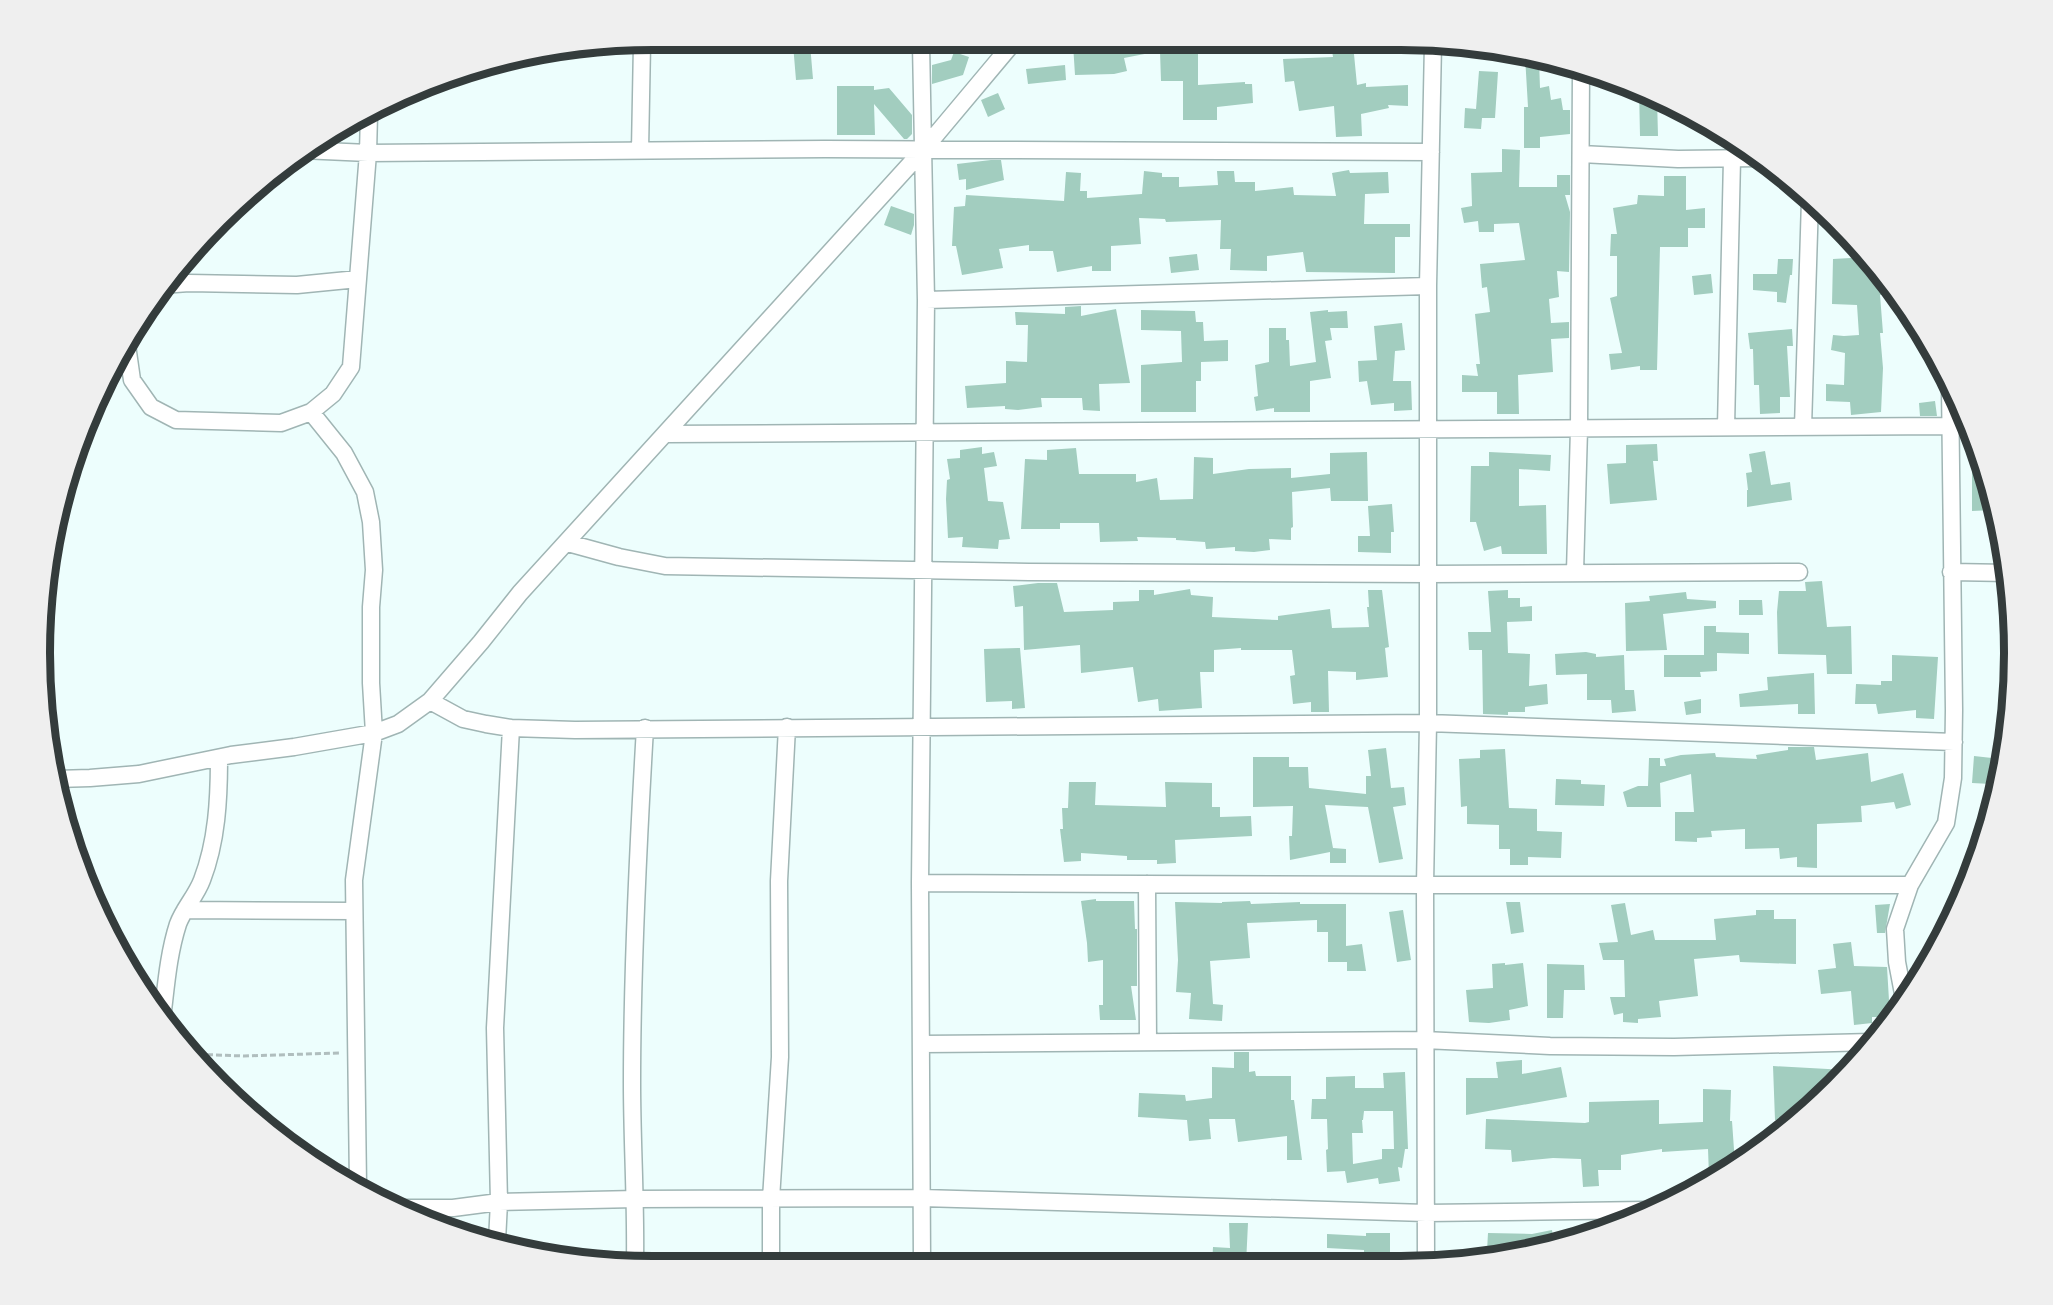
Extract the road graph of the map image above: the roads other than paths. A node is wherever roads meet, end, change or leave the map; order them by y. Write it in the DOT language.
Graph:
graph roads {
  1 [pos="642,50"];
  2 [pos="921,50"];
  3 [pos="1007,50"];
  4 [pos="1433,51"];
  5 [pos="1581,78"];
  6 [pos="369,121"];
  7 [pos="640,150"];
  8 [pos="924,150"];
  9 [pos="317,151"];
  10 [pos="1431,152"];
  11 [pos="368,153"];
  12 [pos="1581,154"];
  13 [pos="1746,158"];
  14 [pos="1732,159"];
  15 [pos="1810,210"];
  16 [pos="358,279"];
  17 [pos="175,284"];
  18 [pos="1428,286"];
  19 [pos="926,300"];
  20 [pos="128,354"];
  21 [pos="1951,406"];
  22 [pos="311,412"];
  23 [pos="1951,426"];
  24 [pos="1726,427"];
  25 [pos="1803,427"];
  26 [pos="1579,429"];
  27 [pos="1428,430"];
  28 [pos="925,432"];
  29 [pos="666,434"];
  30 [pos="567,543"];
  31 [pos="923,570"];
  32 [pos="1799,572"];
  33 [pos="1952,572"];
  34 [pos="1575,573"];
  35 [pos="1998,573"];
  36 [pos="1428,574"];
  37 [pos="430,701"];
  38 [pos="1428,723"];
  39 [pos="787,727"];
  40 [pos="922,727"];
  41 [pos="511,728"];
  42 [pos="645,728"];
  43 [pos="374,733"];
  44 [pos="1954,742"];
  45 [pos="219,758"];
  46 [pos="63,779"];
  47 [pos="920,883"];
  48 [pos="1147,884"];
  49 [pos="1425,885"];
  50 [pos="1910,885"];
  51 [pos="185,910"];
  52 [pos="354,911"];
  53 [pos="1902,988"];
  54 [pos="163,1005"];
  55 [pos="1424,1040"];
  56 [pos="1148,1042"];
  57 [pos="1860,1042"];
  58 [pos="922,1044"];
  59 [pos="358,1179"];
  60 [pos="922,1198"];
  61 [pos="636,1199"];
  62 [pos="771,1199"];
  63 [pos="499,1202"];
  64 [pos="418,1208"];
  65 [pos="1630,1210"];
  66 [pos="1426,1213"];
  67 [pos="497,1235"];
  68 [pos="635,1255"];
  69 [pos="1426,1255"];
  70 [pos="771,1256"];
  71 [pos="922,1256"];
  1 -- 7 [label="street"];
  2 -- 8 [label="street"];
  3 -- 8 [label="street"];
  4 -- 10 [label="street"];
  5 -- 12 [label="street"];
  6 -- 11 [label="street"];
  7 -- 8 [label="street"];
  7 -- 11 [label="street"];
  8 -- 10 [label="street"];
  8 -- 19 [label="street"];
  8 -- 29 [label="street"];
  9 -- 11 [label="street"];
  10 -- 18 [label="street"];
  11 -- 16 [label="street"];
  12 -- 14 [label="street"];
  12 -- 26 [label="street"];
  13 -- 14 [label="street"];
  14 -- 24 [label="street"];
  15 -- 25 [label="street"];
  16 -- 17 [label="street"];
  16 -- 22 [label="street"];
  18 -- 19 [label="street"];
  18 -- 27 [label="street"];
  19 -- 28 [label="street"];
  20 -- 22 [label="street"];
  21 -- 23 [label="street"];
  22 -- 43 [label="street"];
  23 -- 25 [label="street"];
  23 -- 33 [label="street"];
  24 -- 25 [label="street"];
  24 -- 26 [label="street"];
  26 -- 27 [label="street"];
  26 -- 34 [label="street"];
  27 -- 28 [label="street"];
  27 -- 36 [label="street"];
  28 -- 29 [label="street"];
  28 -- 31 [label="street"];
  29 -- 30 [label="street"];
  30 -- 31 [label="street"];
  30 -- 37 [label="street"];
  31 -- 36 [label="street"];
  31 -- 40 [label="street"];
  32 -- 34 [label="street"];
  33 -- 35 [label="street"];
  33 -- 44 [label="street"];
  34 -- 36 [label="street"];
  36 -- 38 [label="street"];
  37 -- 41 [label="street"];
  37 -- 43 [label="street"];
  38 -- 40 [label="street"];
  38 -- 44 [label="street"];
  38 -- 49 [label="street"];
  39 -- 40 [label="street"];
  39 -- 42 [label="street"];
  39 -- 62 [label="street"];
  40 -- 47 [label="street"];
  41 -- 42 [label="street"];
  41 -- 63 [label="street"];
  42 -- 61 [label="street"];
  43 -- 45 [label="street"];
  43 -- 52 [label="street"];
  44 -- 50 [label="street"];
  45 -- 46 [label="street"];
  45 -- 51 [label="street"];
  47 -- 48 [label="street"];
  47 -- 58 [label="street"];
  48 -- 49 [label="street"];
  48 -- 56 [label="street"];
  49 -- 50 [label="street"];
  49 -- 55 [label="street"];
  50 -- 53 [label="street"];
  51 -- 52 [label="street"];
  51 -- 54 [label="street"];
  52 -- 59 [label="street"];
  55 -- 56 [label="street"];
  55 -- 57 [label="street"];
  55 -- 66 [label="street"];
  56 -- 58 [label="street"];
  58 -- 60 [label="street"];
  60 -- 62 [label="street"];
  60 -- 66 [label="street"];
  60 -- 71 [label="street"];
  61 -- 62 [label="street"];
  61 -- 63 [label="street"];
  61 -- 68 [label="street"];
  62 -- 70 [label="street"];
  63 -- 64 [label="street"];
  63 -- 67 [label="street"];
  65 -- 66 [label="street"];
  66 -- 69 [label="street"];
}
